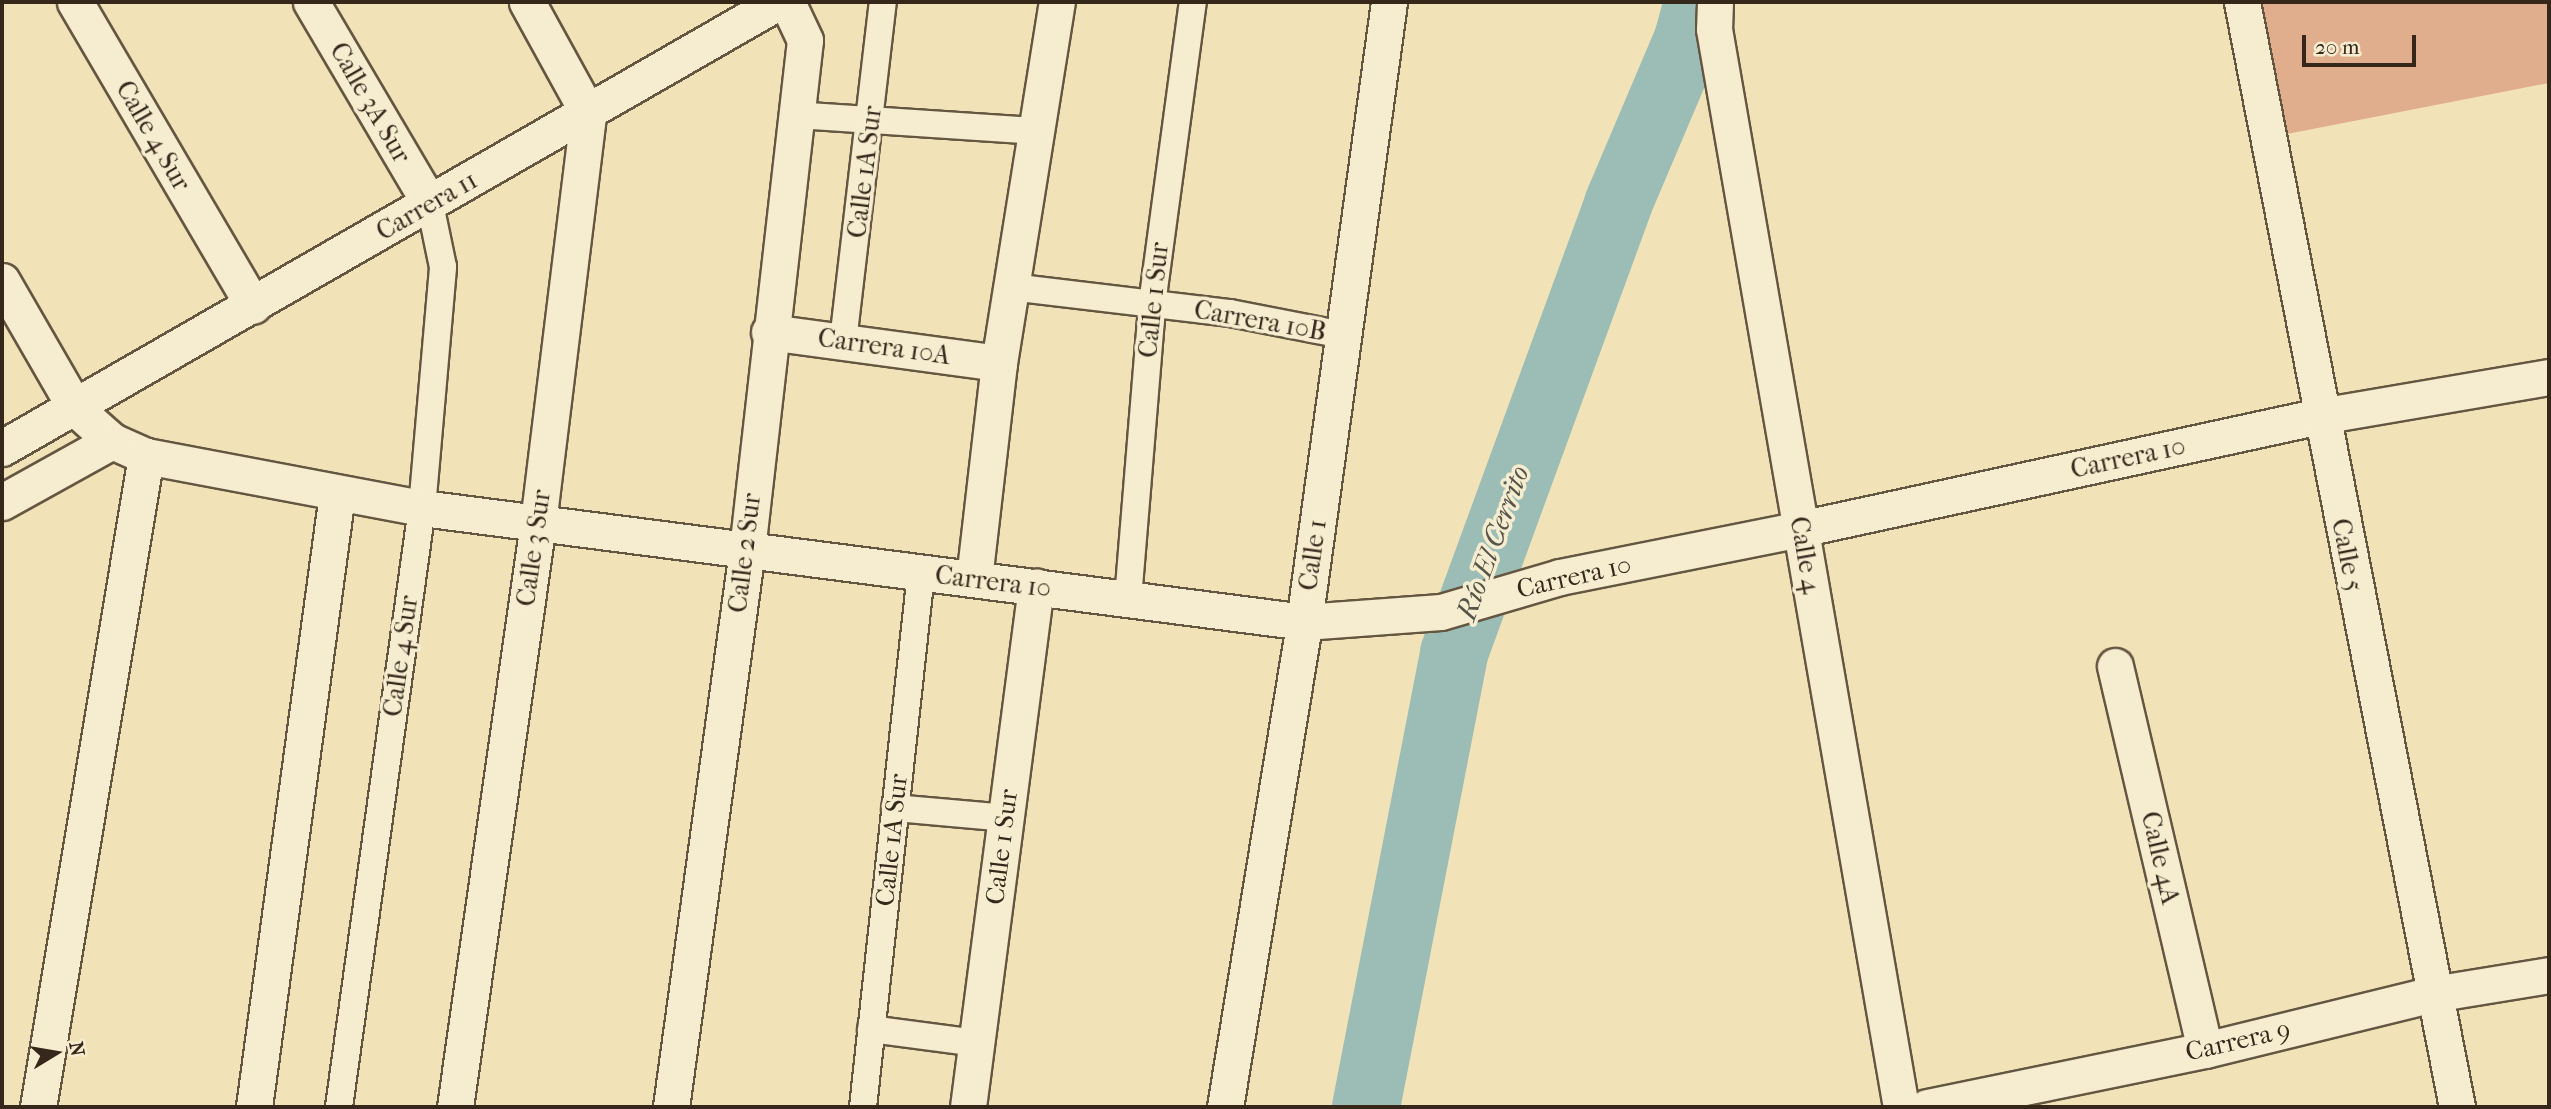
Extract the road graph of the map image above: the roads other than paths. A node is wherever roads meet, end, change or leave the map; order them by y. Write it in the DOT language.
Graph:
graph roads {
  1 [pos="75,2"];
  2 [pos="311,2"];
  3 [pos="527,2"];
  4 [pos="778,2"];
  5 [pos="787,2"];
  6 [pos="883,2"];
  7 [pos="1057,2"];
  8 [pos="1193,2"];
  9 [pos="1388,2"];
  10 [pos="1715,2"];
  11 [pos="2242,2"];
  12 [pos="588,113"];
  13 [pos="795,115"];
  14 [pos="872,120"];
  15 [pos="1036,131"];
  16 [pos="430,204"];
  17 [pos="2,281"];
  18 [pos="1011,286"];
  19 [pos="1152,304"];
  20 [pos="253,306"];
  21 [pos="769,332"];
  22 [pos="1343,335"];
  23 [pos="843,341"];
  24 [pos="999,363"];
  25 [pos="2549,377"];
  26 [pos="76,409"];
  27 [pos="2319,416"];
  28 [pos="112,441"];
  29 [pos="2,448"];
  30 [pos="146,456"];
  31 [pos="337,494"];
  32 [pos="2,502"];
  33 [pos="422,508"];
  34 [pos="538,523"];
  35 [pos="1800,529"];
  36 [pos="747,550"];
  37 [pos="921,573"];
  38 [pos="974,579"];
  39 [pos="1036,586"];
  40 [pos="1128,599"];
  41 [pos="1304,622"];
  42 [pos="2115,666"];
  43 [pos="895,808"];
  44 [pos="1006,818"];
  45 [pos="2549,975"];
  46 [pos="2433,994"];
  47 [pos="871,1029"];
  48 [pos="976,1043"];
  49 [pos="2205,1050"];
  50 [pos="38,1107"];
  51 [pos="254,1107"];
  52 [pos="339,1107"];
  53 [pos="455,1107"];
  54 [pos="671,1107"];
  55 [pos="863,1107"];
  56 [pos="968,1107"];
  57 [pos="1224,1107"];
  58 [pos="1901,1107"];
  59 [pos="1927,1107"];
  60 [pos="2457,1107"];
  1 -- 20 [label="street, Calle 4 Sur"];
  2 -- 16 [label="street, Calle 3A Sur"];
  3 -- 12 [label="street"];
  4 -- 12 [label="street, Carrera 11"];
  5 -- 13 [label="street, Calle 2 Sur"];
  6 -- 14 [label="street, Calle 1A Sur"];
  7 -- 15 [label="street"];
  8 -- 19 [label="street, Calle 1 Sur"];
  9 -- 22 [label="street, Calle 1"];
  10 -- 35 [label="street, Calle 4"];
  11 -- 27 [label="street, Calle 5"];
  12 -- 16 [label="street, Carrera 11"];
  12 -- 34 [label="street, Calle 3 Sur"];
  13 -- 14 [label="street"];
  13 -- 21 [label="street, Calle 2 Sur"];
  14 -- 15 [label="street"];
  14 -- 23 [label="street, Calle 1A Sur"];
  15 -- 18 [label="street"];
  16 -- 20 [label="street, Carrera 11"];
  16 -- 33 [label="street, Calle 4 Sur"];
  17 -- 26 [label="street, Carrera 10"];
  18 -- 19 [label="street, Carrera 10B"];
  18 -- 24 [label="street"];
  19 -- 22 [label="street, Carrera 10B"];
  19 -- 40 [label="street, Calle 1 Sur"];
  20 -- 26 [label="street, Carrera 11"];
  21 -- 23 [label="street, Carrera 10A"];
  21 -- 36 [label="street, Calle 2 Sur"];
  22 -- 41 [label="street, Calle 1"];
  23 -- 24 [label="street, Carrera 10A"];
  24 -- 38 [label="street"];
  25 -- 27 [label="street, Carrera 10"];
  26 -- 28 [label="street, Carrera 10"];
  26 -- 29 [label="street, Carrera 11"];
  27 -- 35 [label="street, Carrera 10"];
  27 -- 46 [label="street, Calle 5"];
  28 -- 30 [label="street, Carrera 10"];
  28 -- 32 [label="street"];
  30 -- 31 [label="street, Carrera 10"];
  30 -- 50 [label="street"];
  31 -- 33 [label="street, Carrera 10"];
  31 -- 51 [label="street"];
  33 -- 34 [label="street, Carrera 10"];
  33 -- 52 [label="street, Calle 4 Sur"];
  34 -- 36 [label="street, Carrera 10"];
  34 -- 53 [label="street, Calle 3 Sur"];
  35 -- 41 [label="street, Carrera 10"];
  35 -- 58 [label="street, Calle 4"];
  36 -- 37 [label="street, Carrera 10"];
  36 -- 54 [label="street, Calle 2 Sur"];
  37 -- 38 [label="street, Carrera 10"];
  37 -- 43 [label="street, Calle 1A Sur"];
  38 -- 39 [label="street, Carrera 10"];
  39 -- 40 [label="street, Carrera 10"];
  39 -- 44 [label="street, Calle 1 Sur"];
  40 -- 41 [label="street, Carrera 10"];
  41 -- 57 [label="street, Calle 1"];
  42 -- 49 [label="street, Calle 4A"];
  43 -- 44 [label="street"];
  43 -- 47 [label="street, Calle 1A Sur"];
  44 -- 48 [label="street, Calle 1 Sur"];
  45 -- 46 [label="street, Carrera 9"];
  46 -- 49 [label="street, Carrera 9"];
  46 -- 60 [label="street, Calle 5"];
  47 -- 48 [label="street"];
  47 -- 55 [label="street, Calle 1A Sur"];
  48 -- 56 [label="street, Calle 1 Sur"];
  49 -- 59 [label="street, Carrera 9"];
}
